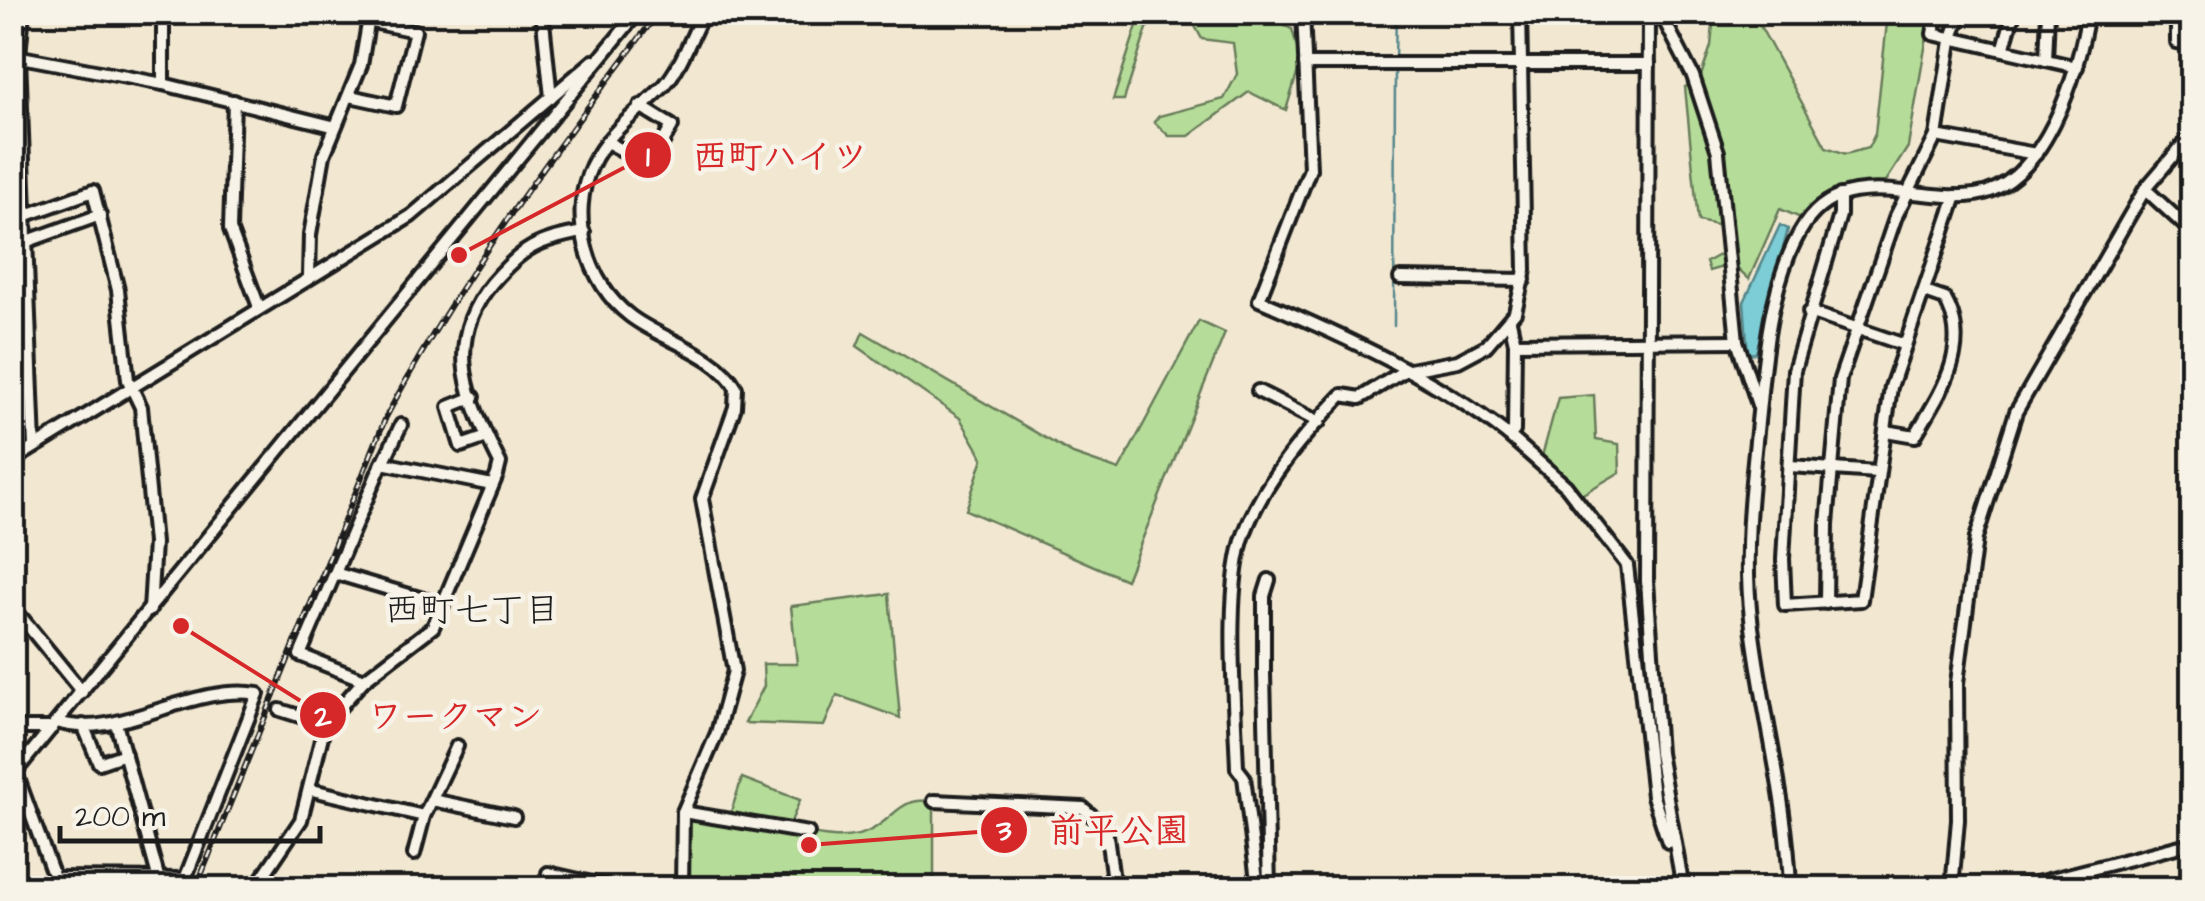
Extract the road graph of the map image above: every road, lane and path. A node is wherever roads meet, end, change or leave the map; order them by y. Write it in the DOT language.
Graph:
graph roads {
  1 [pos="23,12"];
  2 [pos="163,12"];
  3 [pos="542,12"];
  4 [pos="638,12"];
  5 [pos="704,12"];
  6 [pos="1302,12"];
  7 [pos="1520,12"];
  8 [pos="1648,12"];
  9 [pos="1660,12"];
  10 [pos="1937,12"];
  11 [pos="1961,12"];
  12 [pos="2014,12"];
  13 [pos="2048,12"];
  14 [pos="2088,12"];
  15 [pos="2177,12"];
  16 [pos="369,17"];
  17 [pos="1951,41"];
  18 [pos="2192,44"];
  19 [pos="610,48"];
  20 [pos="2004,48"];
  21 [pos="16,56"];
  22 [pos="2046,60"];
  23 [pos="1520,62"];
  24 [pos="1305,64"];
  25 [pos="1650,64"];
  26 [pos="2077,67"];
  27 [pos="163,84"];
  28 [pos="350,96"];
  29 [pos="551,96"];
  30 [pos="234,101"];
  31 [pos="640,106"];
  32 [pos="332,126"];
  33 [pos="2192,134"];
  34 [pos="1936,136"];
  35 [pos="607,142"];
  36 [pos="2036,154"];
  37 [pos="17,162"];
  38 [pos="2145,188"];
  39 [pos="1906,192"];
  40 [pos="1840,195"];
  41 [pos="1956,196"];
  42 [pos="100,215"];
  43 [pos="24,216"];
  44 [pos="584,232"];
  45 [pos="2192,232"];
  46 [pos="25,242"];
  47 [pos="309,276"];
  48 [pos="1400,278"];
  49 [pos="1524,280"];
  50 [pos="1924,292"];
  51 [pos="259,307"];
  52 [pos="1808,312"];
  53 [pos="1510,321"];
  54 [pos="1858,328"];
  55 [pos="1738,341"];
  56 [pos="1515,343"];
  57 [pos="1649,344"];
  58 [pos="1905,345"];
  59 [pos="1404,371"];
  60 [pos="131,386"];
  61 [pos="1258,391"];
  62 [pos="474,398"];
  63 [pos="1760,411"];
  64 [pos="1320,422"];
  65 [pos="401,425"];
  66 [pos="1886,431"];
  67 [pos="1508,435"];
  68 [pos="487,437"];
  69 [pos="34,446"];
  70 [pos="12,460"];
  71 [pos="383,463"];
  72 [pos="1790,466"];
  73 [pos="1832,468"];
  74 [pos="1876,472"];
  75 [pos="492,484"];
  76 [pos="338,574"];
  77 [pos="1269,580"];
  78 [pos="1826,602"];
  79 [pos="443,605"];
  80 [pos="12,606"];
  81 [pos="150,610"];
  82 [pos="364,680"];
  83 [pos="82,692"];
  84 [pos="280,710"];
  85 [pos="116,723"];
  86 [pos="55,724"];
  87 [pos="325,724"];
  88 [pos="83,725"];
  89 [pos="12,728"];
  90 [pos="457,746"];
  91 [pos="125,754"];
  92 [pos="14,774"];
  93 [pos="312,790"];
  94 [pos="432,800"];
  95 [pos="934,801"];
  96 [pos="683,812"];
  97 [pos="424,816"];
  98 [pos="514,817"];
  99 [pos="808,834"];
  100 [pos="2192,843"];
  101 [pos="414,854"];
  102 [pos="548,874"];
  103 [pos="159,880"];
  104 [pos="56,883"];
  105 [pos="1682,887"];
  106 [pos="255,888"];
  107 [pos="614,888"];
  108 [pos="682,888"];
  109 [pos="1114,888"];
  110 [pos="1258,888"];
  111 [pos="1270,888"];
  112 [pos="1790,888"];
  113 [pos="1952,888"];
  114 [pos="2017,888"];
  1 -- 21 [label="street"];
  2 -- 27 [label="street"];
  3 -- 29 [label="street"];
  4 -- 19 [label="street"];
  5 -- 31 [label="street"];
  6 -- 24 [label="street"];
  7 -- 23 [label="street"];
  8 -- 25 [label="street"];
  9 -- 55 [label="street"];
  10 -- 17 [label="street"];
  11 -- 17 [label="street"];
  12 -- 20 [label="street"];
  13 -- 22 [label="street"];
  14 -- 26 [label="street"];
  15 -- 18 [label="street"];
  16 -- 28 [label="street"];
  16 -- 28 [label="street"];
  17 -- 20 [label="street"];
  17 -- 34 [label="street"];
  19 -- 29 [label="street"];
  19 -- 81 [label="street"];
  20 -- 22 [label="street"];
  21 -- 27 [label="street"];
  21 -- 37 [label="street"];
  22 -- 26 [label="street"];
  23 -- 24 [label="street"];
  23 -- 25 [label="street"];
  23 -- 49 [label="street"];
  24 -- 59 [label="street"];
  25 -- 57 [label="street"];
  26 -- 36 [label="street"];
  27 -- 30 [label="street"];
  28 -- 32 [label="street"];
  29 -- 47 [label="street"];
  30 -- 32 [label="street"];
  30 -- 51 [label="street"];
  31 -- 35 [label="street"];
  31 -- 35 [label="street"];
  32 -- 47 [label="street"];
  33 -- 38 [label="street"];
  34 -- 36 [label="street"];
  34 -- 39 [label="street"];
  35 -- 44 [label="street"];
  36 -- 41 [label="street"];
  37 -- 43 [label="street"];
  38 -- 45 [label="street"];
  38 -- 113 [label="street"];
  39 -- 40 [label="street"];
  39 -- 41 [label="street"];
  39 -- 54 [label="street"];
  40 -- 52 [label="street"];
  40 -- 63 [label="street"];
  41 -- 50 [label="street"];
  42 -- 43 [label="street"];
  42 -- 46 [label="street"];
  42 -- 60 [label="street"];
  43 -- 46 [label="street"];
  44 -- 62 [label="street"];
  44 -- 96 [label="street"];
  46 -- 69 [label="street"];
  47 -- 51 [label="street"];
  48 -- 49 [label="street"];
  49 -- 53 [label="street"];
  50 -- 58 [label="street"];
  50 -- 66 [label="street"];
  51 -- 60 [label="street"];
  52 -- 54 [label="street"];
  52 -- 72 [label="street"];
  53 -- 56 [label="street"];
  53 -- 59 [label="street"];
  54 -- 58 [label="street"];
  54 -- 73 [label="street"];
  55 -- 57 [label="street"];
  55 -- 63 [label="street"];
  56 -- 57 [label="street"];
  56 -- 67 [label="street"];
  57 -- 105 [label="street"];
  58 -- 66 [label="street"];
  59 -- 64 [label="street"];
  59 -- 67 [label="street"];
  60 -- 69 [label="street"];
  60 -- 81 [label="street"];
  61 -- 64 [label="street"];
  62 -- 68 [label="street"];
  62 -- 68 [label="street"];
  63 -- 112 [label="street"];
  64 -- 110 [label="street"];
  65 -- 71 [label="street"];
  66 -- 74 [label="street"];
  67 -- 105 [label="street"];
  68 -- 75 [label="street"];
  69 -- 70 [label="street"];
  71 -- 75 [label="street"];
  71 -- 76 [label="street"];
  72 -- 73 [label="street"];
  72 -- 78 [label="street"];
  73 -- 74 [label="street"];
  73 -- 78 [label="street"];
  74 -- 78 [label="street"];
  75 -- 79 [label="street"];
  76 -- 79 [label="street"];
  76 -- 82 [label="street"];
  77 -- 111 [label="street"];
  79 -- 82 [label="street"];
  80 -- 83 [label="street"];
  81 -- 83 [label="street"];
  82 -- 87 [label="street"];
  83 -- 86 [label="street"];
  84 -- 87 [label="street"];
  85 -- 88 [label="street"];
  85 -- 91 [label="street"];
  85 -- 103 [label="street"];
  86 -- 88 [label="street"];
  86 -- 89 [label="street"];
  86 -- 92 [label="street"];
  87 -- 93 [label="street"];
  88 -- 91 [label="street"];
  90 -- 94 [label="street"];
  91 -- 103 [label="street"];
  92 -- 104 [label="street"];
  93 -- 97 [label="street"];
  93 -- 106 [label="street"];
  94 -- 97 [label="street"];
  94 -- 98 [label="street"];
  95 -- 109 [label="street"];
  96 -- 99 [label="street"];
  96 -- 108 [label="street"];
  97 -- 101 [label="street"];
  100 -- 114 [label="street"];
  102 -- 107 [label="street"];
  103 -- 104 [label="street"];
}
